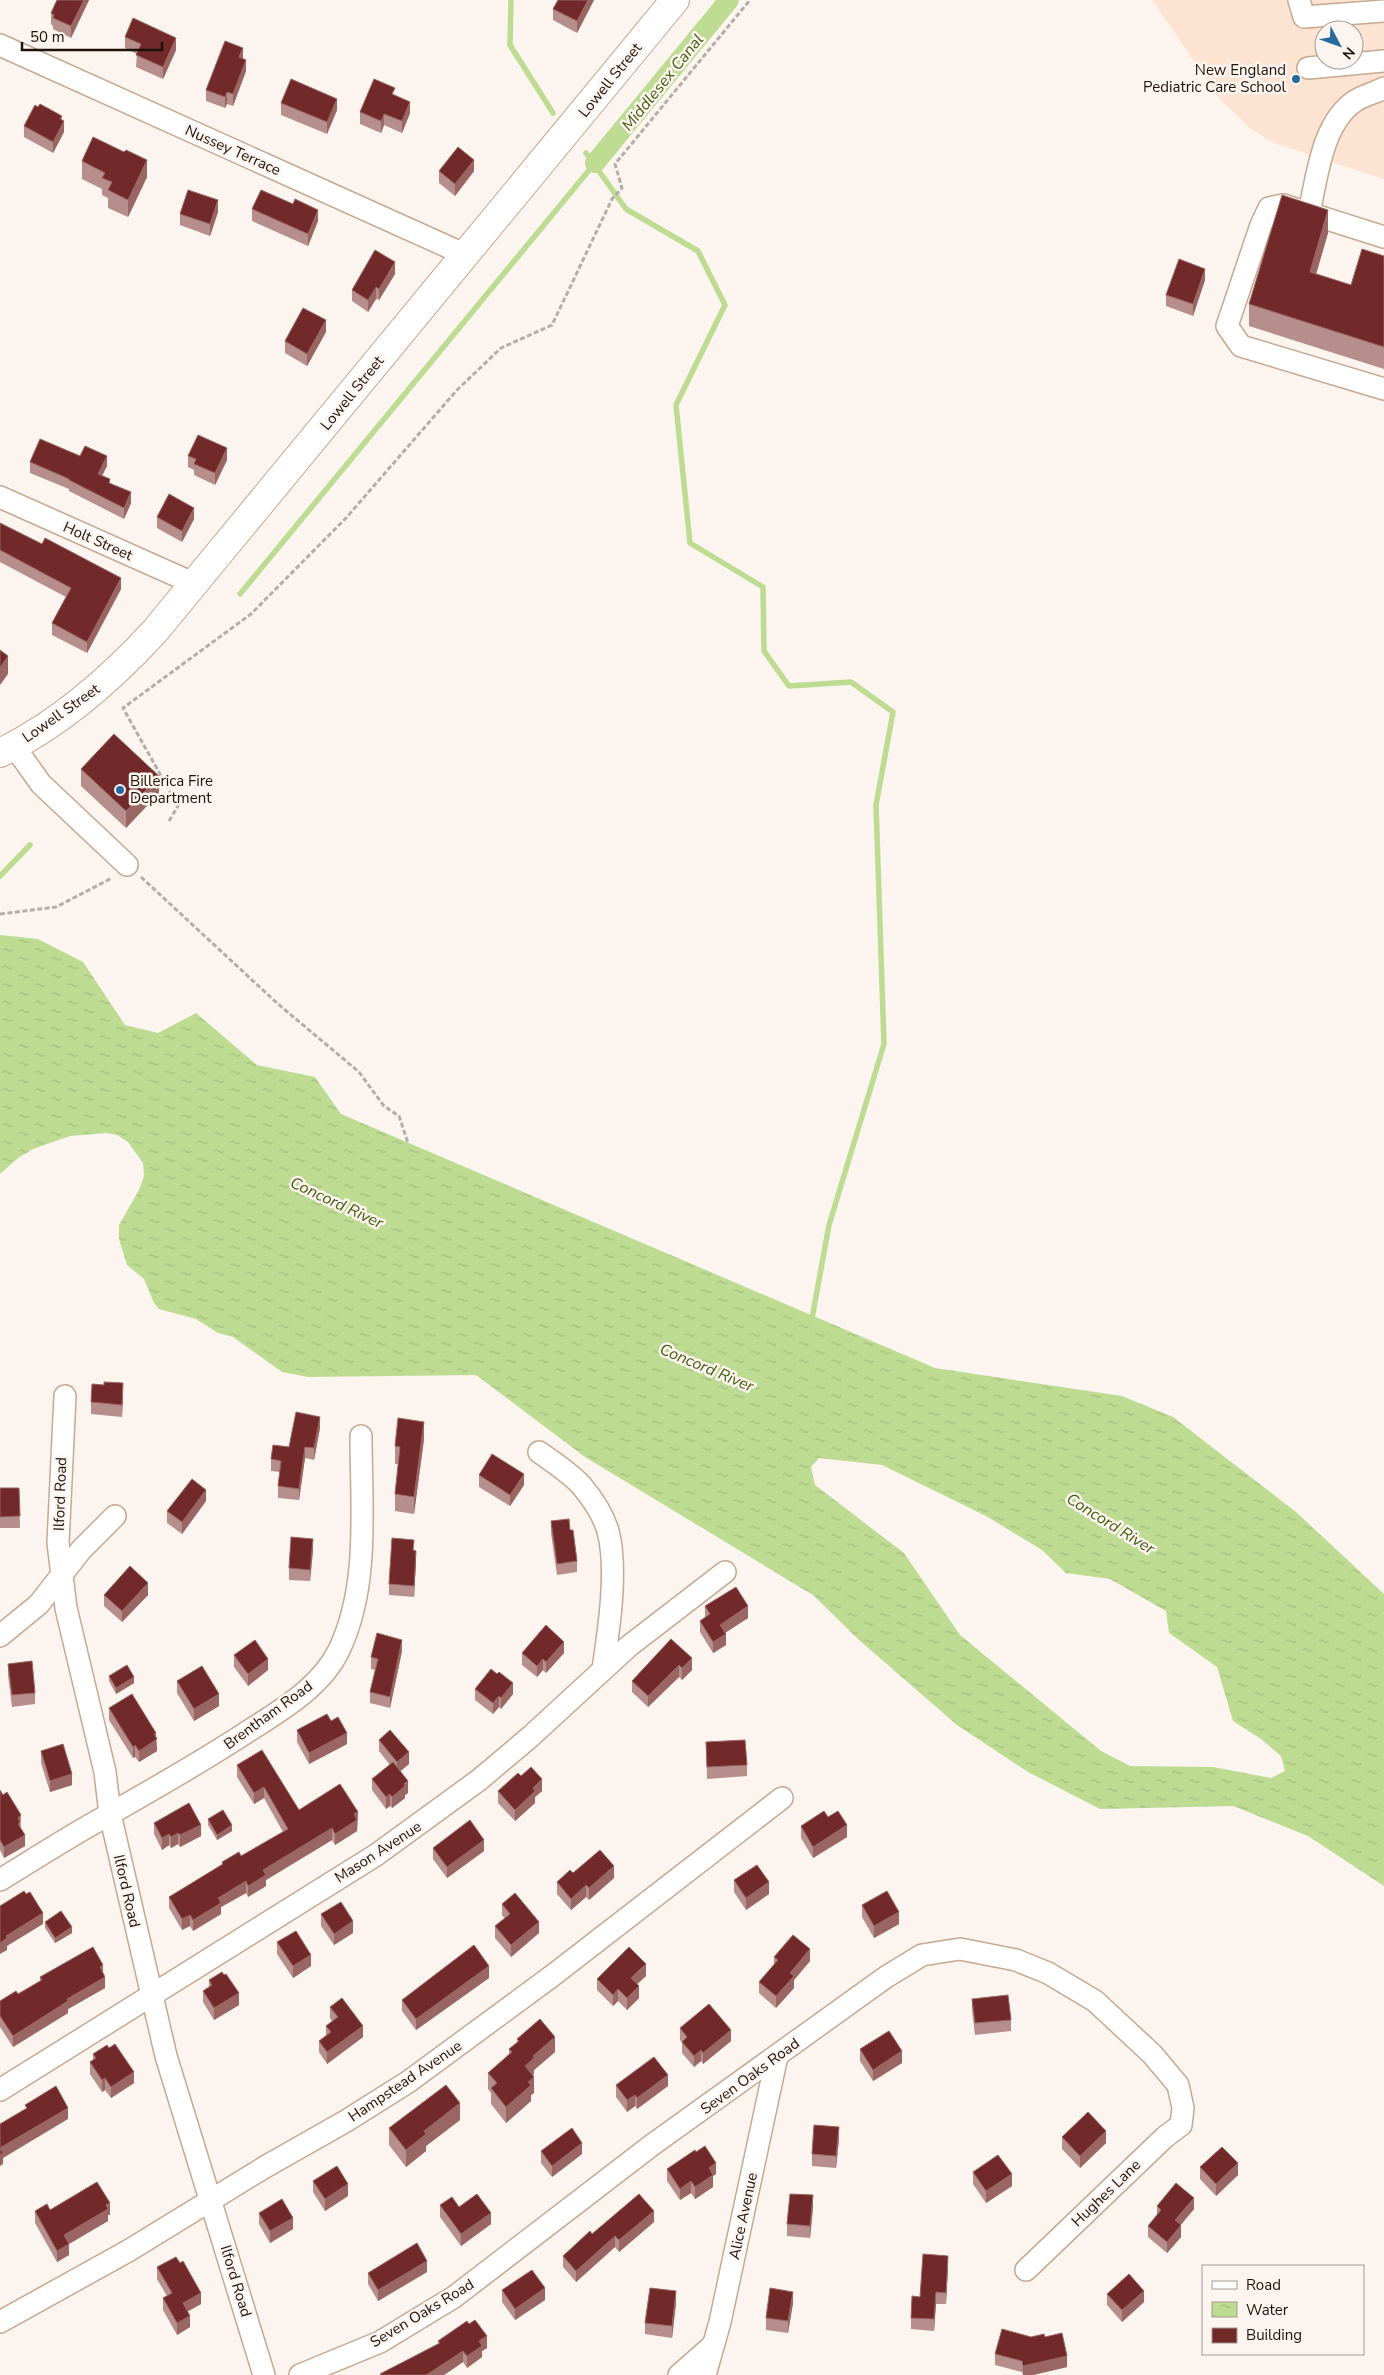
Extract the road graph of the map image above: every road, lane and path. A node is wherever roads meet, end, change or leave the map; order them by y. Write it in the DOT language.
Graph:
graph roads {
  1 [pos="676,0"];
  2 [pos="750,0"];
  3 [pos="1299,0"];
  4 [pos="1384,11"];
  5 [pos="0,45"];
  6 [pos="1384,61"];
  7 [pos="1308,68"];
  8 [pos="1384,88"];
  9 [pos="1309,213"];
  10 [pos="1384,237"];
  11 [pos="466,255"];
  12 [pos="1384,388"];
  13 [pos="0,498"];
  14 [pos="195,584"];
  15 [pos="7,750"];
  16 [pos="169,821"];
  17 [pos="127,865"];
  18 [pos="0,914"];
  19 [pos="408,1143"];
  20 [pos="65,1396"];
  21 [pos="361,1436"];
  22 [pos="538,1452"];
  23 [pos="115,1516"];
  24 [pos="724,1572"];
  25 [pos="61,1577"];
  26 [pos="0,1636"];
  27 [pos="603,1669"];
  28 [pos="782,1798"];
  29 [pos="110,1814"];
  30 [pos="0,1880"];
  31 [pos="151,1994"];
  32 [pos="777,2056"];
  33 [pos="0,2090"];
  34 [pos="1182,2114"];
  35 [pos="211,2201"];
  36 [pos="1026,2270"];
  37 [pos="0,2322"];
  38 [pos="713,2345"];
  39 [pos="264,2375"];
  40 [pos="300,2375"];
  41 [pos="679,2375"];
  42 [pos="705,2375"];
  1 -- 11 [label="main road, Lowell Street"];
  2 -- 16 [label="path"];
  3 -- 4 [label="street"];
  5 -- 11 [label="street, Nussey Terrace"];
  6 -- 7 [label="street"];
  8 -- 9 [label="street"];
  9 -- 10 [label="street"];
  9 -- 12 [label="street"];
  11 -- 14 [label="main road, Lowell Street"];
  13 -- 14 [label="street, Holt Street"];
  14 -- 15 [label="main road, Lowell Street"];
  15 -- 17 [label="street"];
  17 -- 18 [label="path"];
  17 -- 19 [label="path"];
  20 -- 25 [label="street, Ilford Road"];
  21 -- 29 [label="street, Brentham Road"];
  22 -- 27 [label="street"];
  23 -- 25 [label="street"];
  24 -- 27 [label="street, Mason Avenue"];
  25 -- 26 [label="street"];
  25 -- 29 [label="street, Ilford Road"];
  27 -- 31 [label="street, Mason Avenue"];
  28 -- 35 [label="street, Hampstead Avenue"];
  29 -- 30 [label="street, Brentham Road"];
  29 -- 31 [label="street, Ilford Road"];
  31 -- 33 [label="street, Mason Avenue"];
  31 -- 35 [label="street, Ilford Road"];
  32 -- 34 [label="street, Seven Oaks Road"];
  32 -- 38 [label="street, Alice Avenue"];
  32 -- 40 [label="street, Seven Oaks Road"];
  34 -- 36 [label="street, Hughes Lane"];
  35 -- 37 [label="street, Hampstead Avenue"];
  35 -- 39 [label="street, Ilford Road"];
  38 -- 41 [label="street"];
  38 -- 42 [label="street, Alice Avenue"];
}
